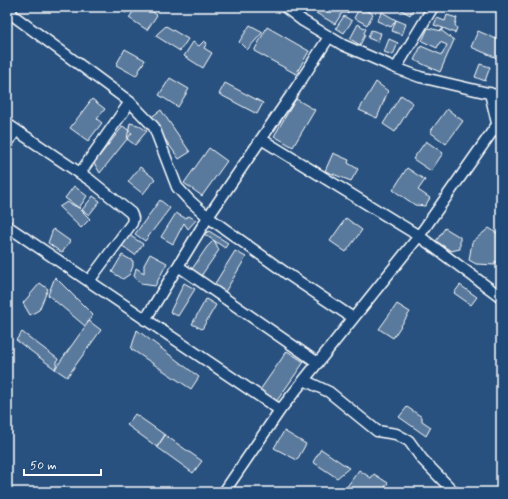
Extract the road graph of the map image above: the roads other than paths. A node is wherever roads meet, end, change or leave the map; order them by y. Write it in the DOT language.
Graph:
graph roads {
  1 [pos="9,7"];
  2 [pos="286,7"];
  3 [pos="433,7"];
  4 [pos="7,11"];
  5 [pos="329,37"];
  6 [pos="396,68"];
  7 [pos="490,93"];
  8 [pos="501,96"];
  9 [pos="130,102"];
  10 [pos="499,121"];
  11 [pos="7,124"];
  12 [pos="16,130"];
  13 [pos="261,139"];
  14 [pos="7,144"];
  15 [pos="80,174"];
  16 [pos="208,217"];
  17 [pos="7,226"];
  18 [pos="419,236"];
  19 [pos="178,266"];
  20 [pos="88,281"];
  21 [pos="501,297"];
  22 [pos="353,318"];
  23 [pos="145,320"];
  24 [pos="318,363"];
  25 [pos="304,380"];
  26 [pos="280,410"];
  27 [pos="224,492"];
  28 [pos="454,492"];
  1 -- 4 [label="main road"];
  2 -- 5 [label="street"];
  3 -- 6 [label="street"];
  4 -- 9 [label="street"];
  5 -- 6 [label="street"];
  5 -- 13 [label="street"];
  6 -- 7 [label="street"];
  7 -- 8 [label="street"];
  7 -- 10 [label="street"];
  9 -- 15 [label="street"];
  9 -- 16 [label="street"];
  10 -- 18 [label="street"];
  11 -- 12 [label="street"];
  12 -- 14 [label="street"];
  12 -- 15 [label="street"];
  13 -- 16 [label="street"];
  13 -- 18 [label="street"];
  15 -- 20 [label="street"];
  16 -- 19 [label="street"];
  16 -- 22 [label="street"];
  17 -- 20 [label="street"];
  18 -- 21 [label="street"];
  18 -- 22 [label="street"];
  19 -- 23 [label="street"];
  19 -- 24 [label="street"];
  20 -- 23 [label="street"];
  22 -- 24 [label="street"];
  23 -- 26 [label="street"];
  24 -- 25 [label="street"];
  25 -- 26 [label="street"];
  25 -- 28 [label="street"];
  26 -- 27 [label="street"];
}
